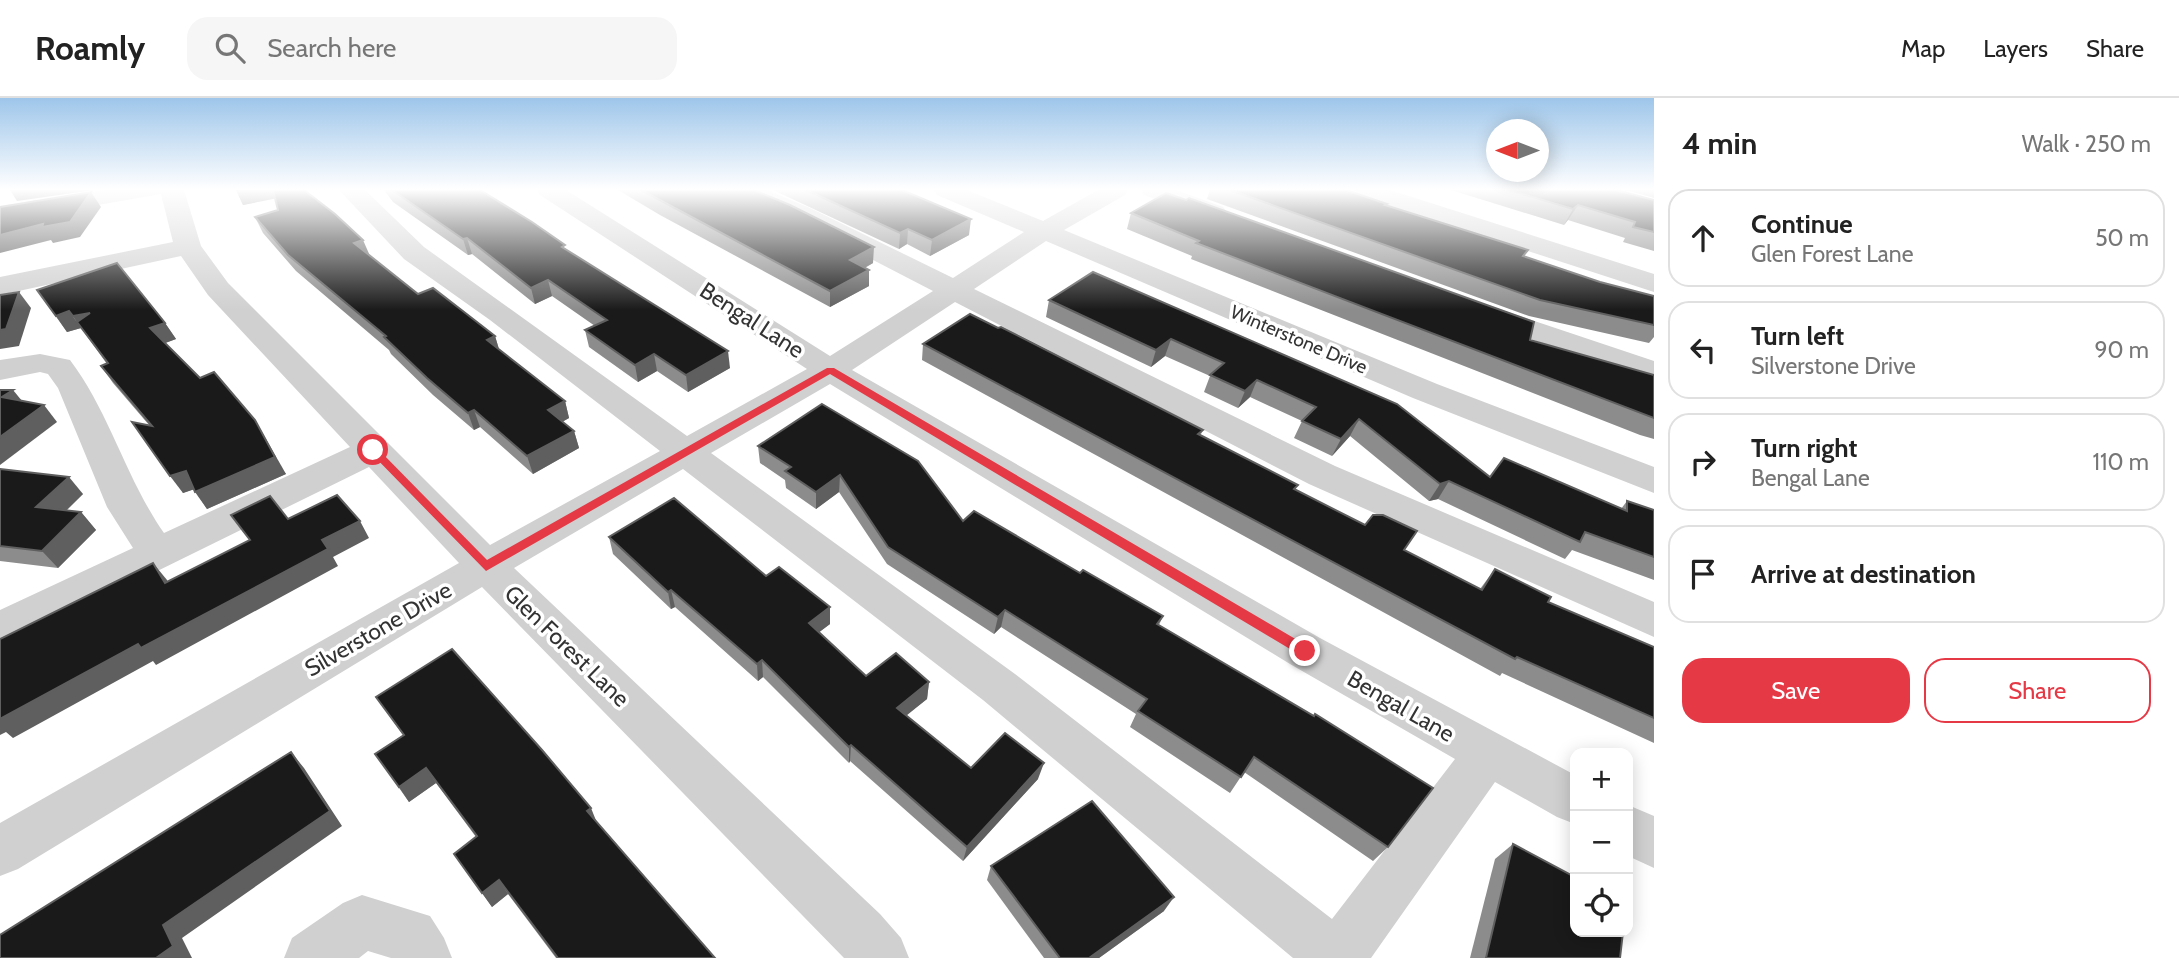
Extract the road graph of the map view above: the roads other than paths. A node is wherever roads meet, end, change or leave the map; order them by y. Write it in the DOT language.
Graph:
graph roads {
  1 [pos="183,230"];
  2 [pos="391,230"];
  3 [pos="612,230"];
  4 [pos="832,230"];
  5 [pos="1490,230"];
  6 [pos="1044,231"];
  7 [pos="188,247"];
  8 [pos="1654,283"];
  9 [pos="0,286"];
  10 [pos="951,291"];
  11 [pos="1455,302"];
  12 [pos="0,370"];
  13 [pos="830,370"];
  14 [pos="1654,372"];
  15 [pos="373,450"];
  16 [pos="685,453"];
  17 [pos="1654,481"];
  18 [pos="157,554"];
  19 [pos="486,566"];
  20 [pos="1654,620"];
  21 [pos="0,629"];
  22 [pos="1487,754"];
  23 [pos="1570,798"];
  24 [pos="1633,832"];
  25 [pos="1654,843"];
  26 [pos="0,851"];
  27 [pos="312,958"];
  28 [pos="424,958"];
  29 [pos="881,958"];
  1 -- 7 [label="street, Glen Forest Lane"];
  2 -- 16 [label="street"];
  3 -- 13 [label="street, Bengal Lane"];
  4 -- 10 [label="street"];
  5 -- 8 [label="street"];
  6 -- 10 [label="street, Silverstone Drive"];
  6 -- 17 [label="street, Winterstone Drive"];
  7 -- 9 [label="street"];
  7 -- 15 [label="street, Glen Forest Lane"];
  10 -- 13 [label="street, Silverstone Drive"];
  10 -- 20 [label="street"];
  11 -- 14 [label="street"];
  12 -- 18 [label="street"];
  13 -- 16 [label="street, Silverstone Drive"];
  13 -- 22 [label="street, Bengal Lane"];
  15 -- 18 [label="street"];
  15 -- 19 [label="street, Glen Forest Lane"];
  16 -- 19 [label="street, Silverstone Drive"];
  16 -- 22 [label="street"];
  18 -- 21 [label="street"];
  19 -- 26 [label="street, Silverstone Drive"];
  19 -- 29 [label="street, Glen Forest Lane"];
  22 -- 23 [label="street, Bengal Lane"];
  24 -- 25 [label="street"];
  27 -- 28 [label="street"];
}
